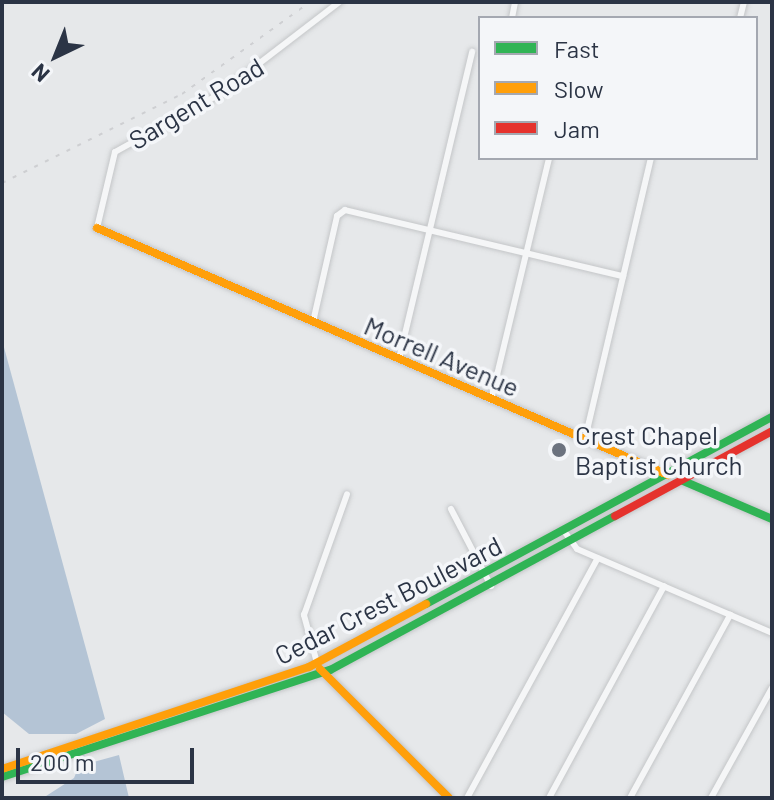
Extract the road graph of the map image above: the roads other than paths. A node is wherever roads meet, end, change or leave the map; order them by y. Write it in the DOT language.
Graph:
graph roads {
  1 [pos="339,2"];
  2 [pos="472,52"];
  3 [pos="549,160"];
  4 [pos="651,160"];
  5 [pos="97,228"];
  6 [pos="430,230"];
  7 [pos="527,252"];
  8 [pos="623,276"];
  9 [pos="313,322"];
  10 [pos="399,359"];
  11 [pos="491,400"];
  12 [pos="772,417"];
  13 [pos="772,431"];
  14 [pos="585,439"];
  15 [pos="667,474"];
  16 [pos="683,480"];
  17 [pos="347,494"];
  18 [pos="451,509"];
  19 [pos="772,519"];
  20 [pos="564,531"];
  21 [pos="570,542"];
  22 [pos="598,558"];
  23 [pos="484,574"];
  24 [pos="491,586"];
  25 [pos="664,586"];
  26 [pos="730,615"];
  27 [pos="772,633"];
  28 [pos="317,663"];
  29 [pos="322,673"];
  30 [pos="772,688"];
  31 [pos="190,715"];
  32 [pos="2,769"];
  33 [pos="2,777"];
  34 [pos="449,798"];
  35 [pos="467,798"];
  36 [pos="549,798"];
  37 [pos="630,798"];
  38 [pos="711,798"];
  1 -- 5 [label="street, Sargent Road"];
  2 -- 6 [label="street"];
  3 -- 7 [label="street"];
  4 -- 8 [label="street"];
  5 -- 9 [label="main road, Morrell Avenue"];
  6 -- 7 [label="street"];
  6 -- 9 [label="street"];
  6 -- 10 [label="street"];
  7 -- 8 [label="street"];
  7 -- 11 [label="street"];
  8 -- 14 [label="street"];
  9 -- 10 [label="main road, Morrell Avenue"];
  10 -- 11 [label="main road, Morrell Avenue"];
  11 -- 14 [label="main road, Morrell Avenue"];
  12 -- 15 [label="main road, Cedar Crest Boulevard"];
  13 -- 16 [label="main road, Cedar Crest Boulevard"];
  14 -- 15 [label="main road, Morrell Avenue"];
  15 -- 16 [label="main road, Morrell Avenue"];
  15 -- 20 [label="main road, Cedar Crest Boulevard"];
  16 -- 19 [label="main road, Morrell Avenue"];
  16 -- 21 [label="main road, Cedar Crest Boulevard"];
  17 -- 28 [label="street"];
  18 -- 23 [label="street"];
  20 -- 21 [label="street"];
  20 -- 23 [label="main road, Cedar Crest Boulevard"];
  21 -- 22 [label="street"];
  21 -- 24 [label="main road, Cedar Crest Boulevard"];
  22 -- 25 [label="street"];
  22 -- 35 [label="street"];
  23 -- 24 [label="street"];
  23 -- 28 [label="main road, Cedar Crest Boulevard"];
  24 -- 29 [label="main road, Cedar Crest Boulevard"];
  25 -- 26 [label="street"];
  25 -- 36 [label="street"];
  26 -- 27 [label="street"];
  26 -- 37 [label="street"];
  28 -- 29 [label="main road"];
  28 -- 31 [label="main road, Cedar Crest Boulevard"];
  29 -- 31 [label="main road, Cedar Crest Boulevard"];
  29 -- 34 [label="main road"];
  30 -- 38 [label="street"];
  31 -- 32 [label="main road, Cedar Crest Boulevard"];
  31 -- 33 [label="main road, Cedar Crest Boulevard"];
}
